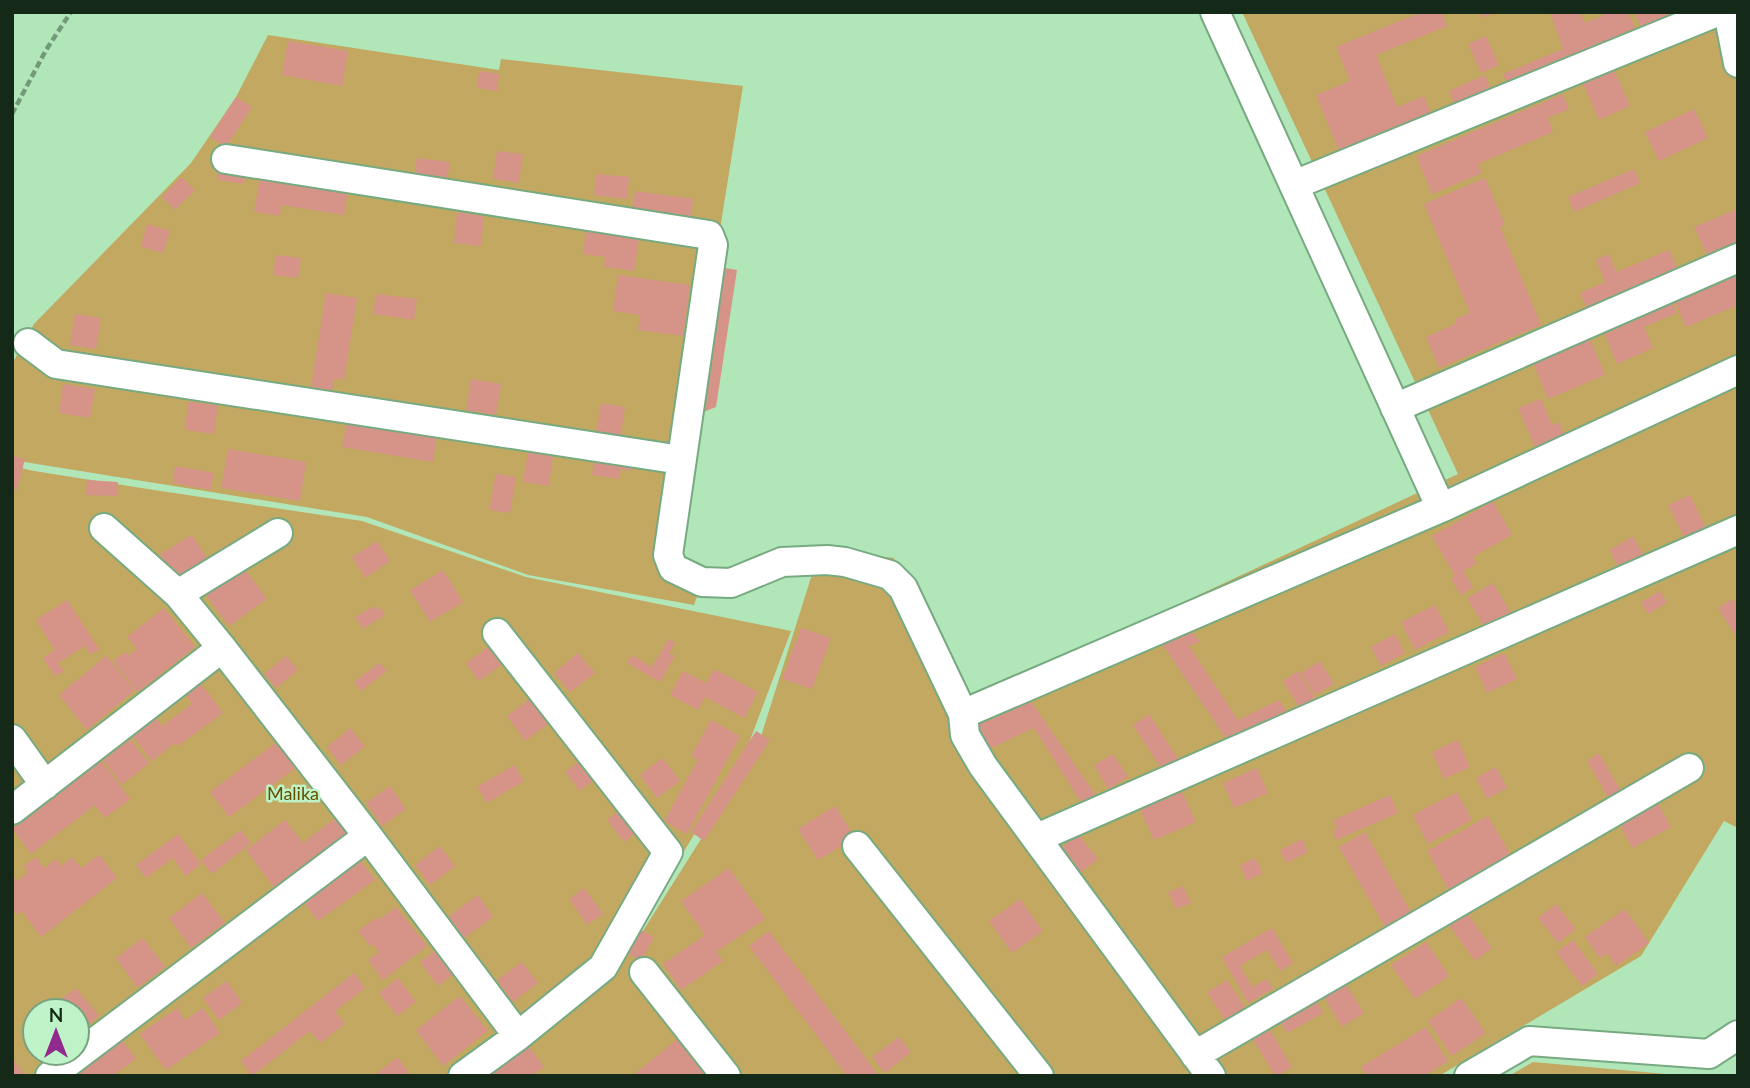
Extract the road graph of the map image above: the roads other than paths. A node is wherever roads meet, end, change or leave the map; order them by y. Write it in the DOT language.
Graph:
graph roads {
  1 [pos="1215,12"];
  2 [pos="1717,12"];
  3 [pos="1728,12"];
  4 [pos="1738,63"];
  5 [pos="226,159"];
  6 [pos="1294,186"];
  7 [pos="1738,258"];
  8 [pos="28,343"];
  9 [pos="1738,370"];
  10 [pos="1395,408"];
  11 [pos="681,460"];
  12 [pos="1441,509"];
  13 [pos="104,528"];
  14 [pos="1738,530"];
  15 [pos="278,533"];
  16 [pos="178,594"];
  17 [pos="497,633"];
  18 [pos="222,648"];
  19 [pos="963,714"];
  20 [pos="12,739"];
  21 [pos="1689,768"];
  22 [pos="45,785"];
  23 [pos="12,810"];
  24 [pos="368,836"];
  25 [pos="1037,838"];
  26 [pos="857,846"];
  27 [pos="644,972"];
  28 [pos="1738,1035"];
  29 [pos="518,1036"];
  30 [pos="1203,1065"];
  31 [pos="50,1076"];
  32 [pos="463,1076"];
  33 [pos="726,1076"];
  34 [pos="1039,1076"];
  35 [pos="1469,1076"];
  1 -- 6 [label="street"];
  2 -- 6 [label="street"];
  3 -- 4 [label="street"];
  5 -- 11 [label="street"];
  6 -- 10 [label="street"];
  7 -- 10 [label="street"];
  8 -- 11 [label="street"];
  9 -- 12 [label="street"];
  10 -- 12 [label="street"];
  11 -- 19 [label="street"];
  12 -- 19 [label="street"];
  13 -- 16 [label="street"];
  14 -- 25 [label="street"];
  15 -- 16 [label="street"];
  16 -- 18 [label="street"];
  17 -- 29 [label="street"];
  18 -- 22 [label="street"];
  18 -- 24 [label="street"];
  19 -- 25 [label="street"];
  20 -- 22 [label="street"];
  21 -- 30 [label="street"];
  22 -- 23 [label="street"];
  24 -- 29 [label="street"];
  24 -- 31 [label="street"];
  25 -- 30 [label="street"];
  26 -- 34 [label="street"];
  27 -- 33 [label="street"];
  28 -- 35 [label="street"];
  29 -- 32 [label="street"];
}
